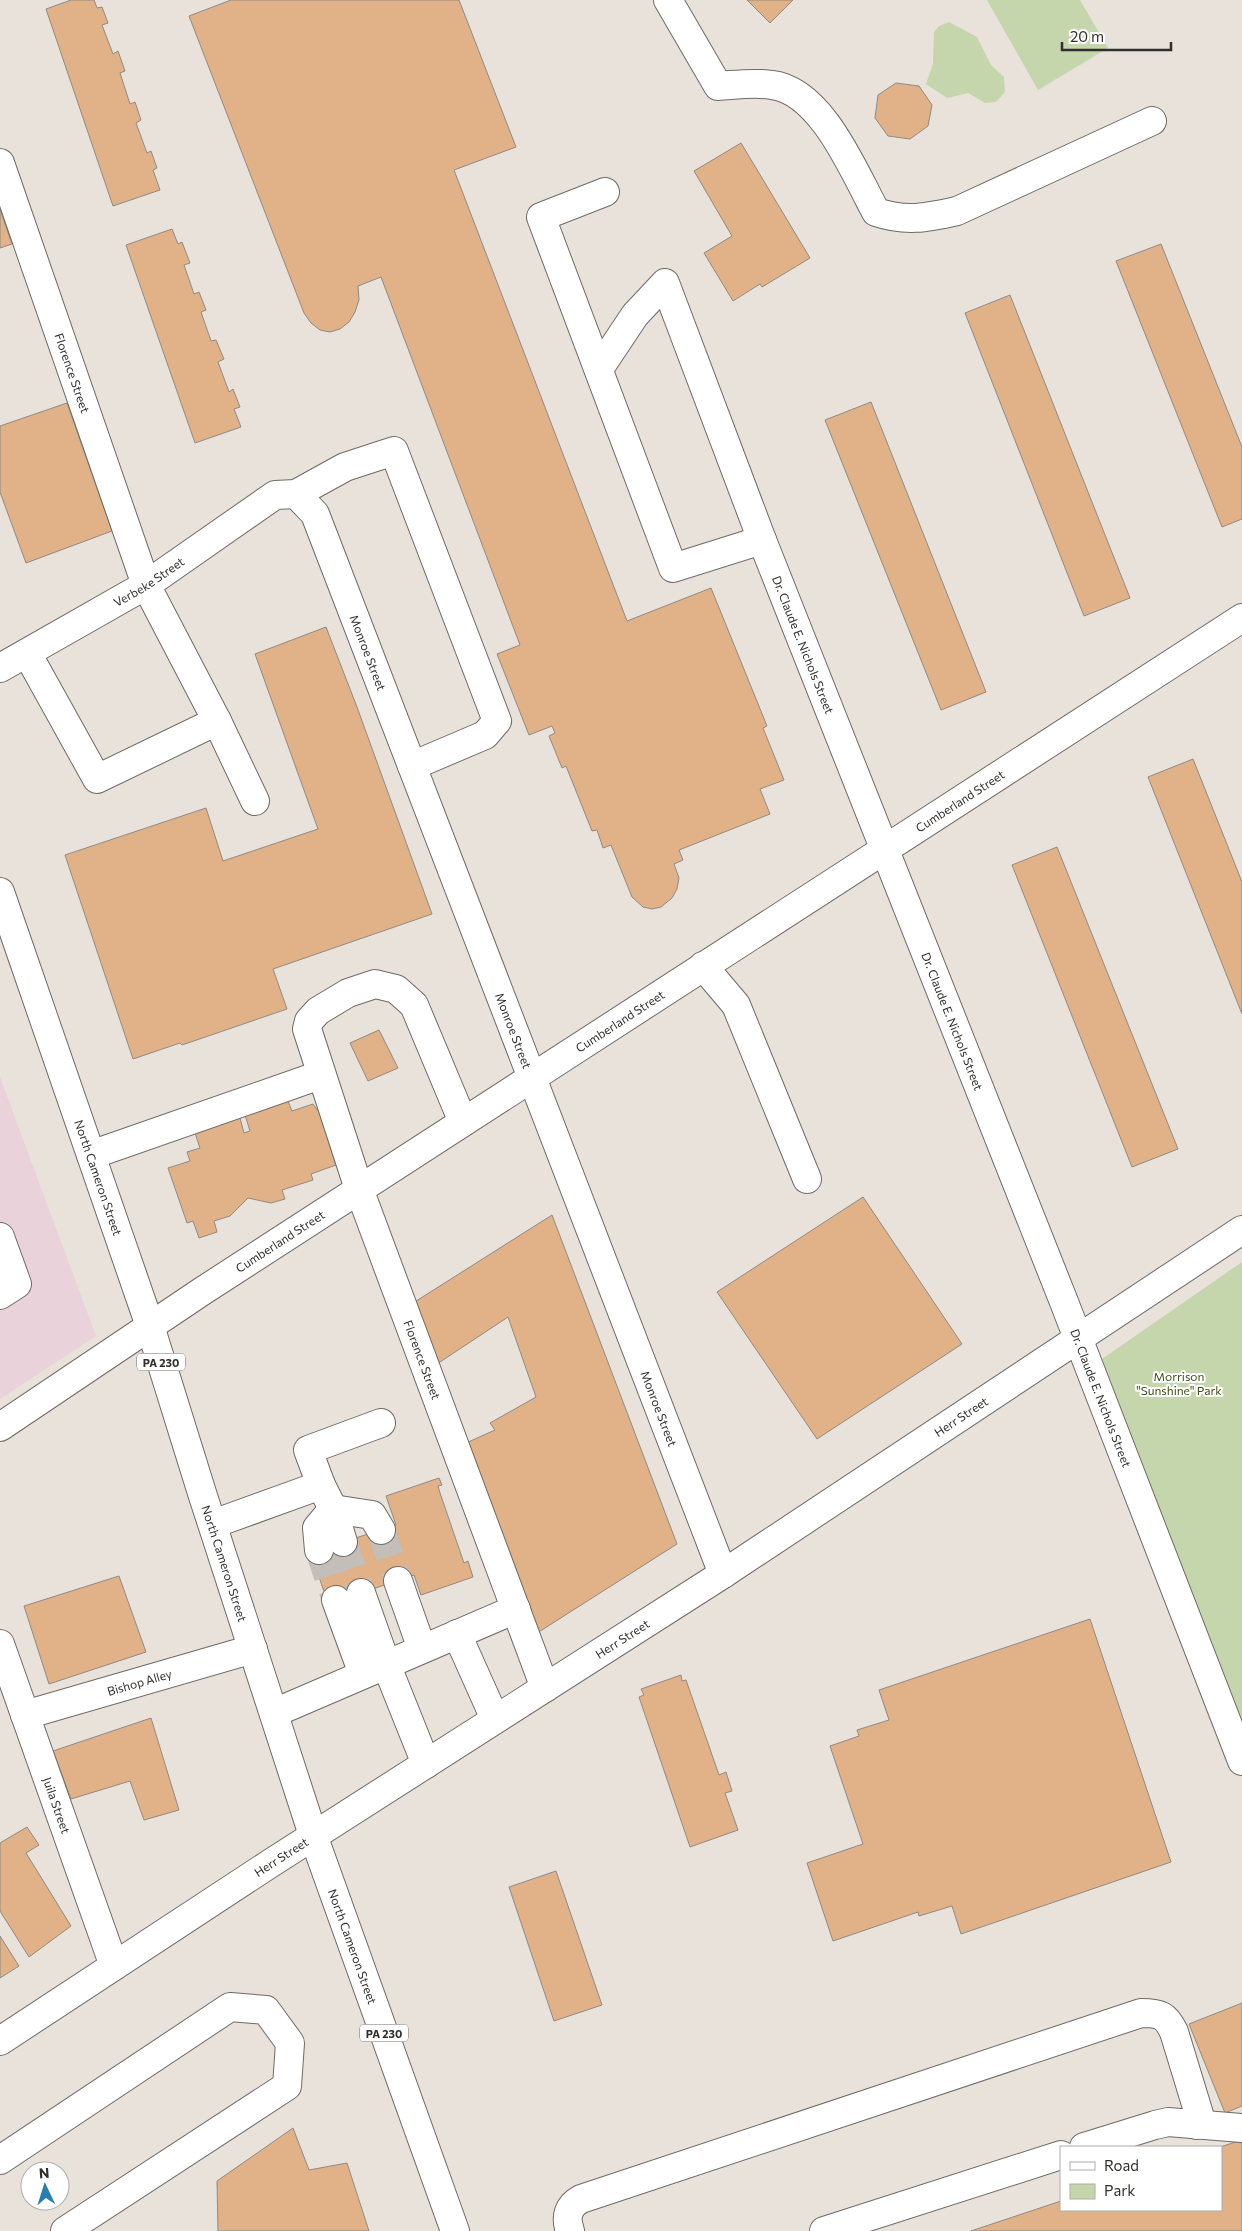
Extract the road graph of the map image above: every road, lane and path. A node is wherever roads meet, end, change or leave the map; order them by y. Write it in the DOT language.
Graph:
graph roads {
  1 [pos="668,0"];
  2 [pos="1152,121"];
  3 [pos="0,162"];
  4 [pos="605,192"];
  5 [pos="599,369"];
  6 [pos="296,494"];
  7 [pos="762,540"];
  8 [pos="146,584"];
  9 [pos="1242,618"];
  10 [pos="27,653"];
  11 [pos="0,668"];
  12 [pos="217,721"];
  13 [pos="412,766"];
  14 [pos="256,801"];
  15 [pos="885,849"];
  16 [pos="0,892"];
  17 [pos="703,966"];
  18 [pos="320,1075"];
  19 [pos="532,1077"];
  20 [pos="463,1122"];
  21 [pos="91,1155"];
  22 [pos="807,1179"];
  23 [pos="359,1189"];
  24 [pos="1242,1230"];
  25 [pos="0,1237"];
  26 [pos="0,1295"];
  27 [pos="150,1326"];
  28 [pos="1078,1339"];
  29 [pos="381,1423"];
  30 [pos="0,1428"];
  31 [pos="321,1485"];
  32 [pos="333,1509"];
  33 [pos="213,1524"];
  34 [pos="381,1530"];
  35 [pos="331,1546"];
  36 [pos="723,1574"];
  37 [pos="398,1581"];
  38 [pos="349,1597"];
  39 [pos="516,1609"];
  40 [pos="457,1634"];
  41 [pos="0,1644"];
  42 [pos="422,1648"];
  43 [pos="253,1649"];
  44 [pos="375,1669"];
  45 [pos="545,1688"];
  46 [pos="274,1713"];
  47 [pos="25,1715"];
  48 [pos="495,1719"];
  49 [pos="1242,1761"];
  50 [pos="426,1764"];
  51 [pos="314,1836"];
  52 [pos="114,1966"];
  53 [pos="0,2041"];
  54 [pos="1197,2125"];
  55 [pos="1242,2128"];
  56 [pos="1087,2146"];
  57 [pos="1060,2155"];
  58 [pos="0,2160"];
  59 [pos="65,2231"];
  60 [pos="455,2231"];
  61 [pos="570,2231"];
  62 [pos="824,2231"];
  1 -- 2 [label="main road"];
  3 -- 8 [label="main road, Florence Street"];
  4 -- 5 [label="main road"];
  5 -- 7 [label="main road"];
  5 -- 7 [label="main road, Dr. Claude E. Nichols Street"];
  6 -- 8 [label="main road, Verbeke Street"];
  6 -- 13 [label="main road, Monroe Street"];
  6 -- 13 [label="main road"];
  7 -- 15 [label="main road, Dr. Claude E. Nichols Street"];
  8 -- 10 [label="main road, Verbeke Street"];
  8 -- 12 [label="main road, Florence Street"];
  9 -- 15 [label="main road, Cumberland Street"];
  10 -- 11 [label="main road, Verbeke Street"];
  10 -- 12 [label="main road"];
  12 -- 14 [label="main road, Florence Street"];
  13 -- 19 [label="main road, Monroe Street"];
  15 -- 17 [label="main road, Cumberland Street"];
  15 -- 28 [label="main road, Dr. Claude E. Nichols Street"];
  16 -- 21 [label="main road, North Cameron Street / PA 230"];
  17 -- 19 [label="main road, Cumberland Street"];
  17 -- 22 [label="main road"];
  18 -- 20 [label="main road, Florence Street"];
  18 -- 21 [label="main road"];
  18 -- 23 [label="main road, Florence Street"];
  19 -- 20 [label="main road, Cumberland Street"];
  19 -- 36 [label="main road, Monroe Street"];
  20 -- 23 [label="main road, Cumberland Street"];
  21 -- 27 [label="main road, North Cameron Street / PA 230"];
  23 -- 27 [label="main road, Cumberland Street"];
  23 -- 39 [label="main road, Florence Street"];
  24 -- 28 [label="main road, Herr Street"];
  25 -- 26 [label="main road"];
  27 -- 30 [label="main road, Cumberland Street"];
  27 -- 33 [label="main road, North Cameron Street / PA 230"];
  28 -- 36 [label="main road, Herr Street"];
  28 -- 49 [label="main road, Dr. Claude E. Nichols Street"];
  29 -- 31 [label="main road"];
  31 -- 32 [label="main road"];
  31 -- 33 [label="main road"];
  32 -- 34 [label="main road"];
  32 -- 35 [label="main road"];
  33 -- 43 [label="main road, North Cameron Street / PA 230"];
  36 -- 45 [label="main road, Herr Street"];
  37 -- 42 [label="main road"];
  38 -- 44 [label="main road"];
  39 -- 40 [label="main road"];
  39 -- 45 [label="main road, Florence Street"];
  40 -- 42 [label="main road"];
  40 -- 48 [label="main road"];
  41 -- 47 [label="main road, Juila Street"];
  42 -- 44 [label="main road"];
  43 -- 46 [label="main road, North Cameron Street / PA 230"];
  43 -- 47 [label="main road, Bishop Alley"];
  44 -- 46 [label="main road"];
  44 -- 50 [label="main road"];
  45 -- 48 [label="main road, Herr Street"];
  46 -- 51 [label="main road, North Cameron Street / PA 230"];
  47 -- 52 [label="main road, Juila Street"];
  48 -- 50 [label="main road, Herr Street"];
  50 -- 51 [label="main road, Herr Street"];
  51 -- 52 [label="main road, Herr Street"];
  51 -- 60 [label="main road, North Cameron Street / PA 230"];
  52 -- 53 [label="main road, Herr Street"];
  54 -- 55 [label="main road"];
  54 -- 56 [label="main road"];
  54 -- 61 [label="main road"];
  57 -- 62 [label="main road"];
  58 -- 59 [label="main road"];
}
